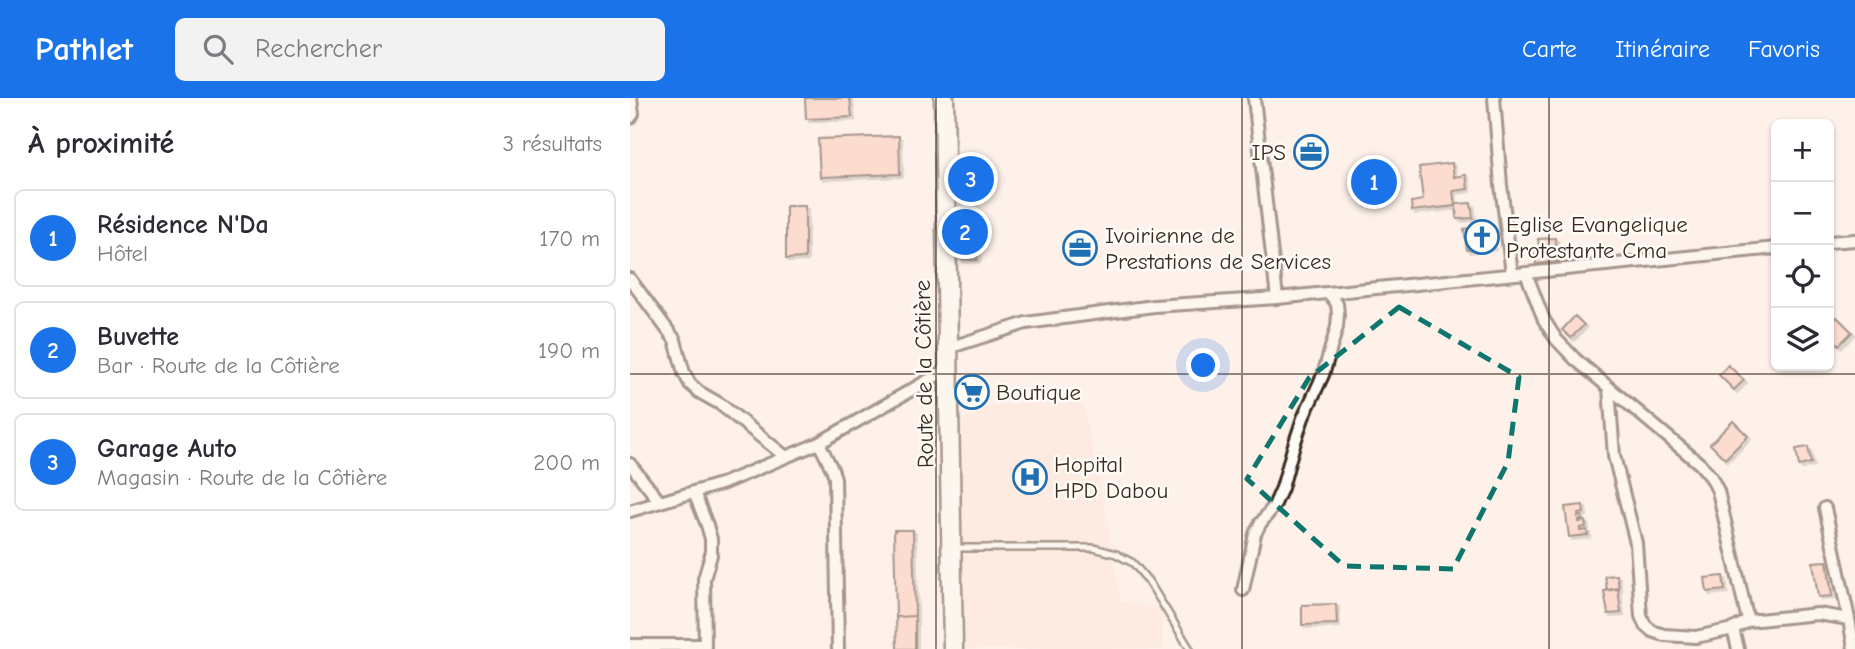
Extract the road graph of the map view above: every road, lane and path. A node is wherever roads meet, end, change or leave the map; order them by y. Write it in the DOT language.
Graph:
graph roads {
  1 [pos="631,98"];
  2 [pos="944,98"];
  3 [pos="1254,98"];
  4 [pos="1494,98"];
  5 [pos="630,118"];
  6 [pos="1855,240"];
  7 [pos="1834,242"];
  8 [pos="1834,243"];
  9 [pos="1771,248"];
  10 [pos="1855,250"];
  11 [pos="1526,273"];
  12 [pos="1512,274"];
  13 [pos="630,279"];
  14 [pos="1329,293"];
  15 [pos="1277,298"];
  16 [pos="948,348"];
  17 [pos="948,369"];
  18 [pos="1609,388"];
  19 [pos="819,443"];
  20 [pos="786,457"];
  21 [pos="630,464"];
  22 [pos="694,492"];
  23 [pos="660,502"];
  24 [pos="1825,508"];
  25 [pos="630,511"];
  26 [pos="952,548"];
  27 [pos="1242,590"];
  28 [pos="1849,618"];
  29 [pos="1748,621"];
  30 [pos="1733,629"];
  31 [pos="630,645"];
  32 [pos="705,647"];
  33 [pos="838,649"];
  34 [pos="953,649"];
  35 [pos="1190,649"];
  36 [pos="1738,649"];
  37 [pos="1854,649"];
  1 -- 5 [label="street"];
  2 -- 16 [label="main road, Route de la Côtière"];
  3 -- 15 [label="street"];
  4 -- 12 [label="street"];
  6 -- 7 [label="street"];
  8 -- 10 [label="street"];
  9 -- 11 [label="street"];
  11 -- 12 [label="street"];
  11 -- 18 [label="street"];
  12 -- 14 [label="street"];
  13 -- 20 [label="street"];
  14 -- 15 [label="street"];
  14 -- 27 [label="street"];
  15 -- 16 [label="street"];
  16 -- 17 [label="main road, Route de la Côtière"];
  17 -- 19 [label="street"];
  17 -- 26 [label="main road, Route de la Côtière"];
  18 -- 29 [label="street"];
  18 -- 30 [label="street"];
  19 -- 20 [label="street"];
  19 -- 33 [label="street"];
  20 -- 22 [label="street"];
  21 -- 23 [label="street"];
  22 -- 23 [label="street"];
  22 -- 32 [label="street"];
  23 -- 25 [label="street"];
  24 -- 28 [label="street"];
  26 -- 34 [label="main road, Route de la Côtière"];
  26 -- 35 [label="lane"];
  28 -- 29 [label="street"];
  28 -- 37 [label="street"];
  29 -- 30 [label="street"];
  30 -- 36 [label="street"];
  31 -- 32 [label="street"];
}
